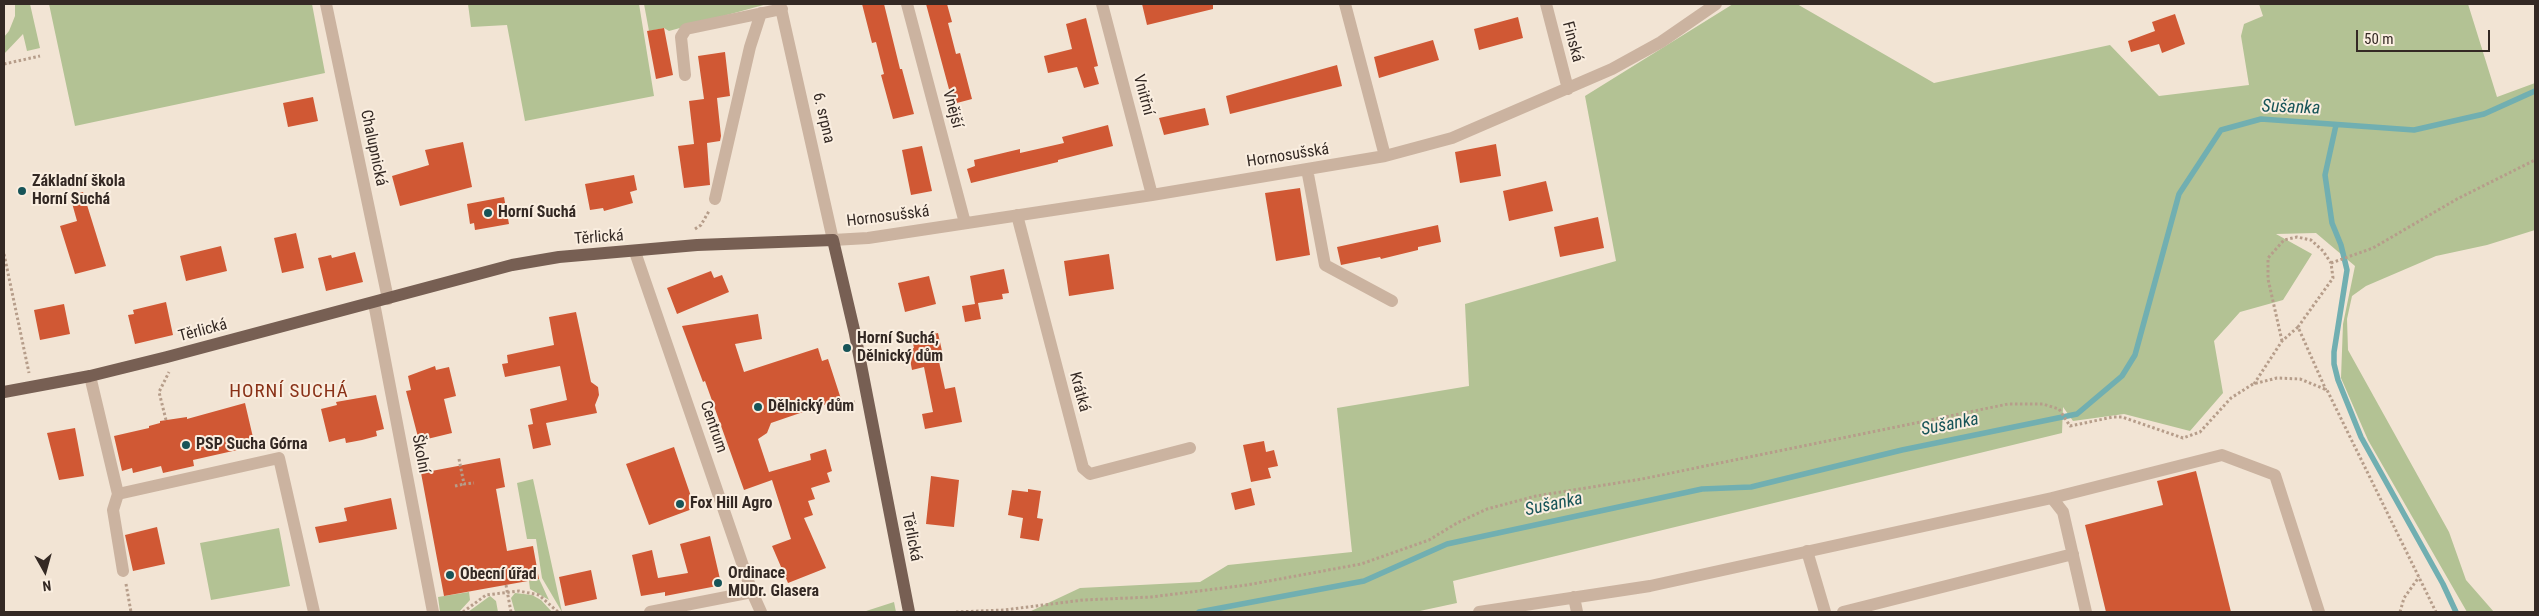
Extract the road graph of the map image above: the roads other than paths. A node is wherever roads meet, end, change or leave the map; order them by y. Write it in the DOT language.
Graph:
graph roads {
  1 [pos="326,4"];
  2 [pos="907,4"];
  3 [pos="1102,4"];
  4 [pos="1345,4"];
  5 [pos="1546,4"];
  6 [pos="1716,4"];
  7 [pos="781,6"];
  8 [pos="761,14"];
  9 [pos="685,75"];
  10 [pos="1568,88"];
  11 [pos="1385,156"];
  12 [pos="1307,169"];
  13 [pos="1152,195"];
  14 [pos="715,199"];
  15 [pos="1017,215"];
  16 [pos="965,223"];
  17 [pos="833,240"];
  18 [pos="636,252"];
  19 [pos="388,299"];
  20 [pos="1392,301"];
  21 [pos="374,303"];
  22 [pos="90,376"];
  23 [pos="4,392"];
  24 [pos="1190,448"];
  25 [pos="118,494"];
  26 [pos="2052,498"];
  27 [pos="1808,552"];
  28 [pos="2073,554"];
  29 [pos="123,571"];
  30 [pos="752,592"];
  31 [pos="1574,598"];
  32 [pos="1520,609"];
  33 [pos="314,612"];
  34 [pos="433,612"];
  35 [pos="650,612"];
  36 [pos="761,612"];
  37 [pos="909,612"];
  38 [pos="1479,612"];
  39 [pos="1577,612"];
  40 [pos="1825,612"];
  41 [pos="1843,612"];
  42 [pos="2086,612"];
  43 [pos="2319,612"];
  1 -- 19 [label="street, Chalupnická"];
  2 -- 16 [label="street, Vnější"];
  3 -- 13 [label="street, Vnitřní"];
  4 -- 11 [label="street"];
  5 -- 10 [label="street, Finská"];
  6 -- 10 [label="street, Hornosušská"];
  7 -- 8 [label="street"];
  7 -- 17 [label="street, 6. srpna"];
  8 -- 9 [label="street"];
  8 -- 14 [label="street"];
  10 -- 11 [label="street, Hornosušská"];
  11 -- 12 [label="street, Hornosušská"];
  12 -- 13 [label="street, Hornosušská"];
  12 -- 20 [label="street"];
  13 -- 15 [label="street, Hornosušská"];
  15 -- 16 [label="street, Hornosušská"];
  15 -- 24 [label="street, Krátká"];
  16 -- 17 [label="street, Hornosušská"];
  17 -- 18 [label="main road, Těrlická"];
  17 -- 37 [label="main road, Těrlická"];
  18 -- 19 [label="main road, Těrlická"];
  18 -- 30 [label="street, Centrum"];
  19 -- 21 [label="main road, Těrlická"];
  21 -- 22 [label="main road, Těrlická"];
  21 -- 34 [label="street, Školní"];
  22 -- 23 [label="main road, Těrlická"];
  22 -- 25 [label="street"];
  25 -- 29 [label="street"];
  25 -- 33 [label="street"];
  26 -- 27 [label="street"];
  26 -- 28 [label="street"];
  26 -- 43 [label="street"];
  27 -- 31 [label="street"];
  27 -- 40 [label="street"];
  28 -- 41 [label="street"];
  28 -- 42 [label="street"];
  30 -- 35 [label="street"];
  30 -- 36 [label="street, Centrum"];
  31 -- 32 [label="street"];
  31 -- 39 [label="street"];
  32 -- 38 [label="street"];
}
